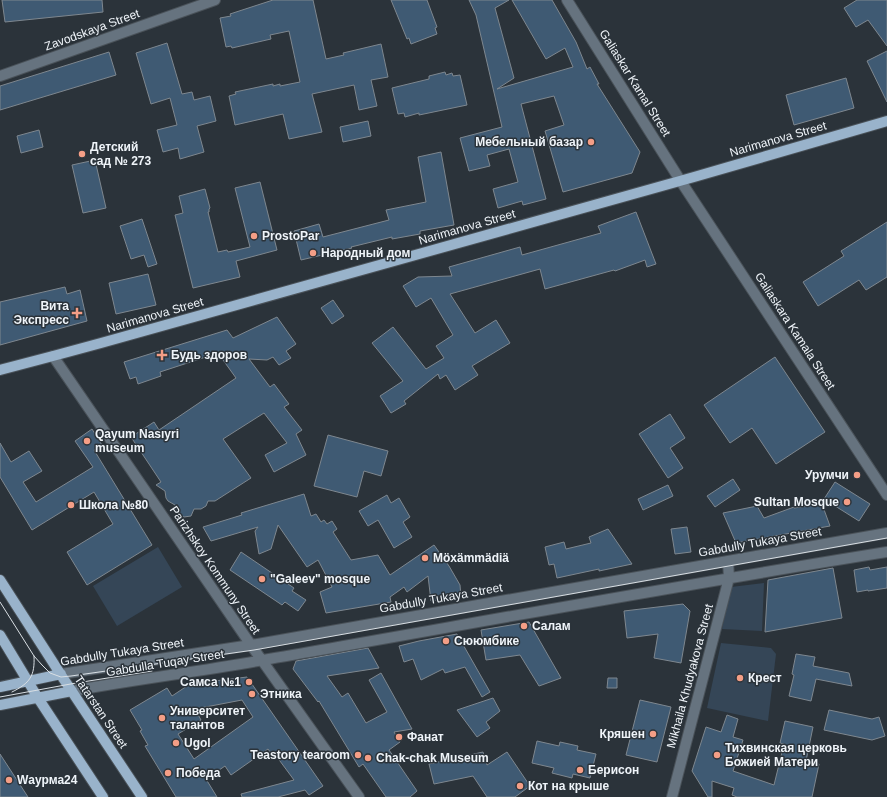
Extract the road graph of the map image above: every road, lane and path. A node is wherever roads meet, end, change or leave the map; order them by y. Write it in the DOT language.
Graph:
graph roads {
  1 [pos="215,0"];
  2 [pos="567,0"];
  3 [pos="0,76"];
  4 [pos="887,121"];
  5 [pos="680,180"];
  6 [pos="53,356"];
  7 [pos="0,370"];
  8 [pos="887,495"];
  9 [pos="887,533"];
  10 [pos="887,552"];
  11 [pos="728,561"];
  12 [pos="729,578"];
  13 [pos="0,580"];
  14 [pos="0,635"];
  15 [pos="251,645"];
  16 [pos="262,660"];
  17 [pos="61,674"];
  18 [pos="28,681"];
  19 [pos="0,687"];
  20 [pos="72,691"];
  21 [pos="38,698"];
  22 [pos="0,705"];
  23 [pos="104,797"];
  24 [pos="142,797"];
  25 [pos="359,797"];
  26 [pos="672,797"];
  1 -- 3 [label="street, Zavodskaya Street"];
  2 -- 5 [label="street, Galiaskar Kamal Street"];
  4 -- 5 [label="main road, Narimanova Street"];
  5 -- 6 [label="main road, Narimanova Street"];
  5 -- 8 [label="street, Galiaskara Kamala Street"];
  6 -- 7 [label="main road, Narimanova Street"];
  6 -- 15 [label="street, Parizhskoy Kommuny Street"];
  9 -- 11 [label="street, Gabdully Tukaya Street"];
  10 -- 12 [label="street"];
  11 -- 12 [label="street, Mikhaila Khudyakova Street"];
  11 -- 15 [label="street, Gabdully Tukaya Street"];
  12 -- 16 [label="street"];
  12 -- 26 [label="street, Mikhaila Khudyakova Street"];
  13 -- 17 [label="main road, Tatarstan Street"];
  14 -- 18 [label="main road"];
  15 -- 16 [label="street, Parizhskoy Kommuny Street"];
  15 -- 17 [label="street, Gabdully Tukaya Street"];
  16 -- 20 [label="street, Gabdulla Tuqay Street"];
  16 -- 25 [label="street, Parizhskoy Kommuny Street"];
  17 -- 18 [label="main road, Gabdully Tukaya Street"];
  17 -- 20 [label="main road, Tatarstan Street"];
  18 -- 19 [label="main road, Gabdully Tukaya Street"];
  18 -- 21 [label="main road"];
  20 -- 21 [label="main road"];
  20 -- 24 [label="main road, Tatarstan Street"];
  21 -- 22 [label="main road"];
  21 -- 23 [label="main road"];
}
